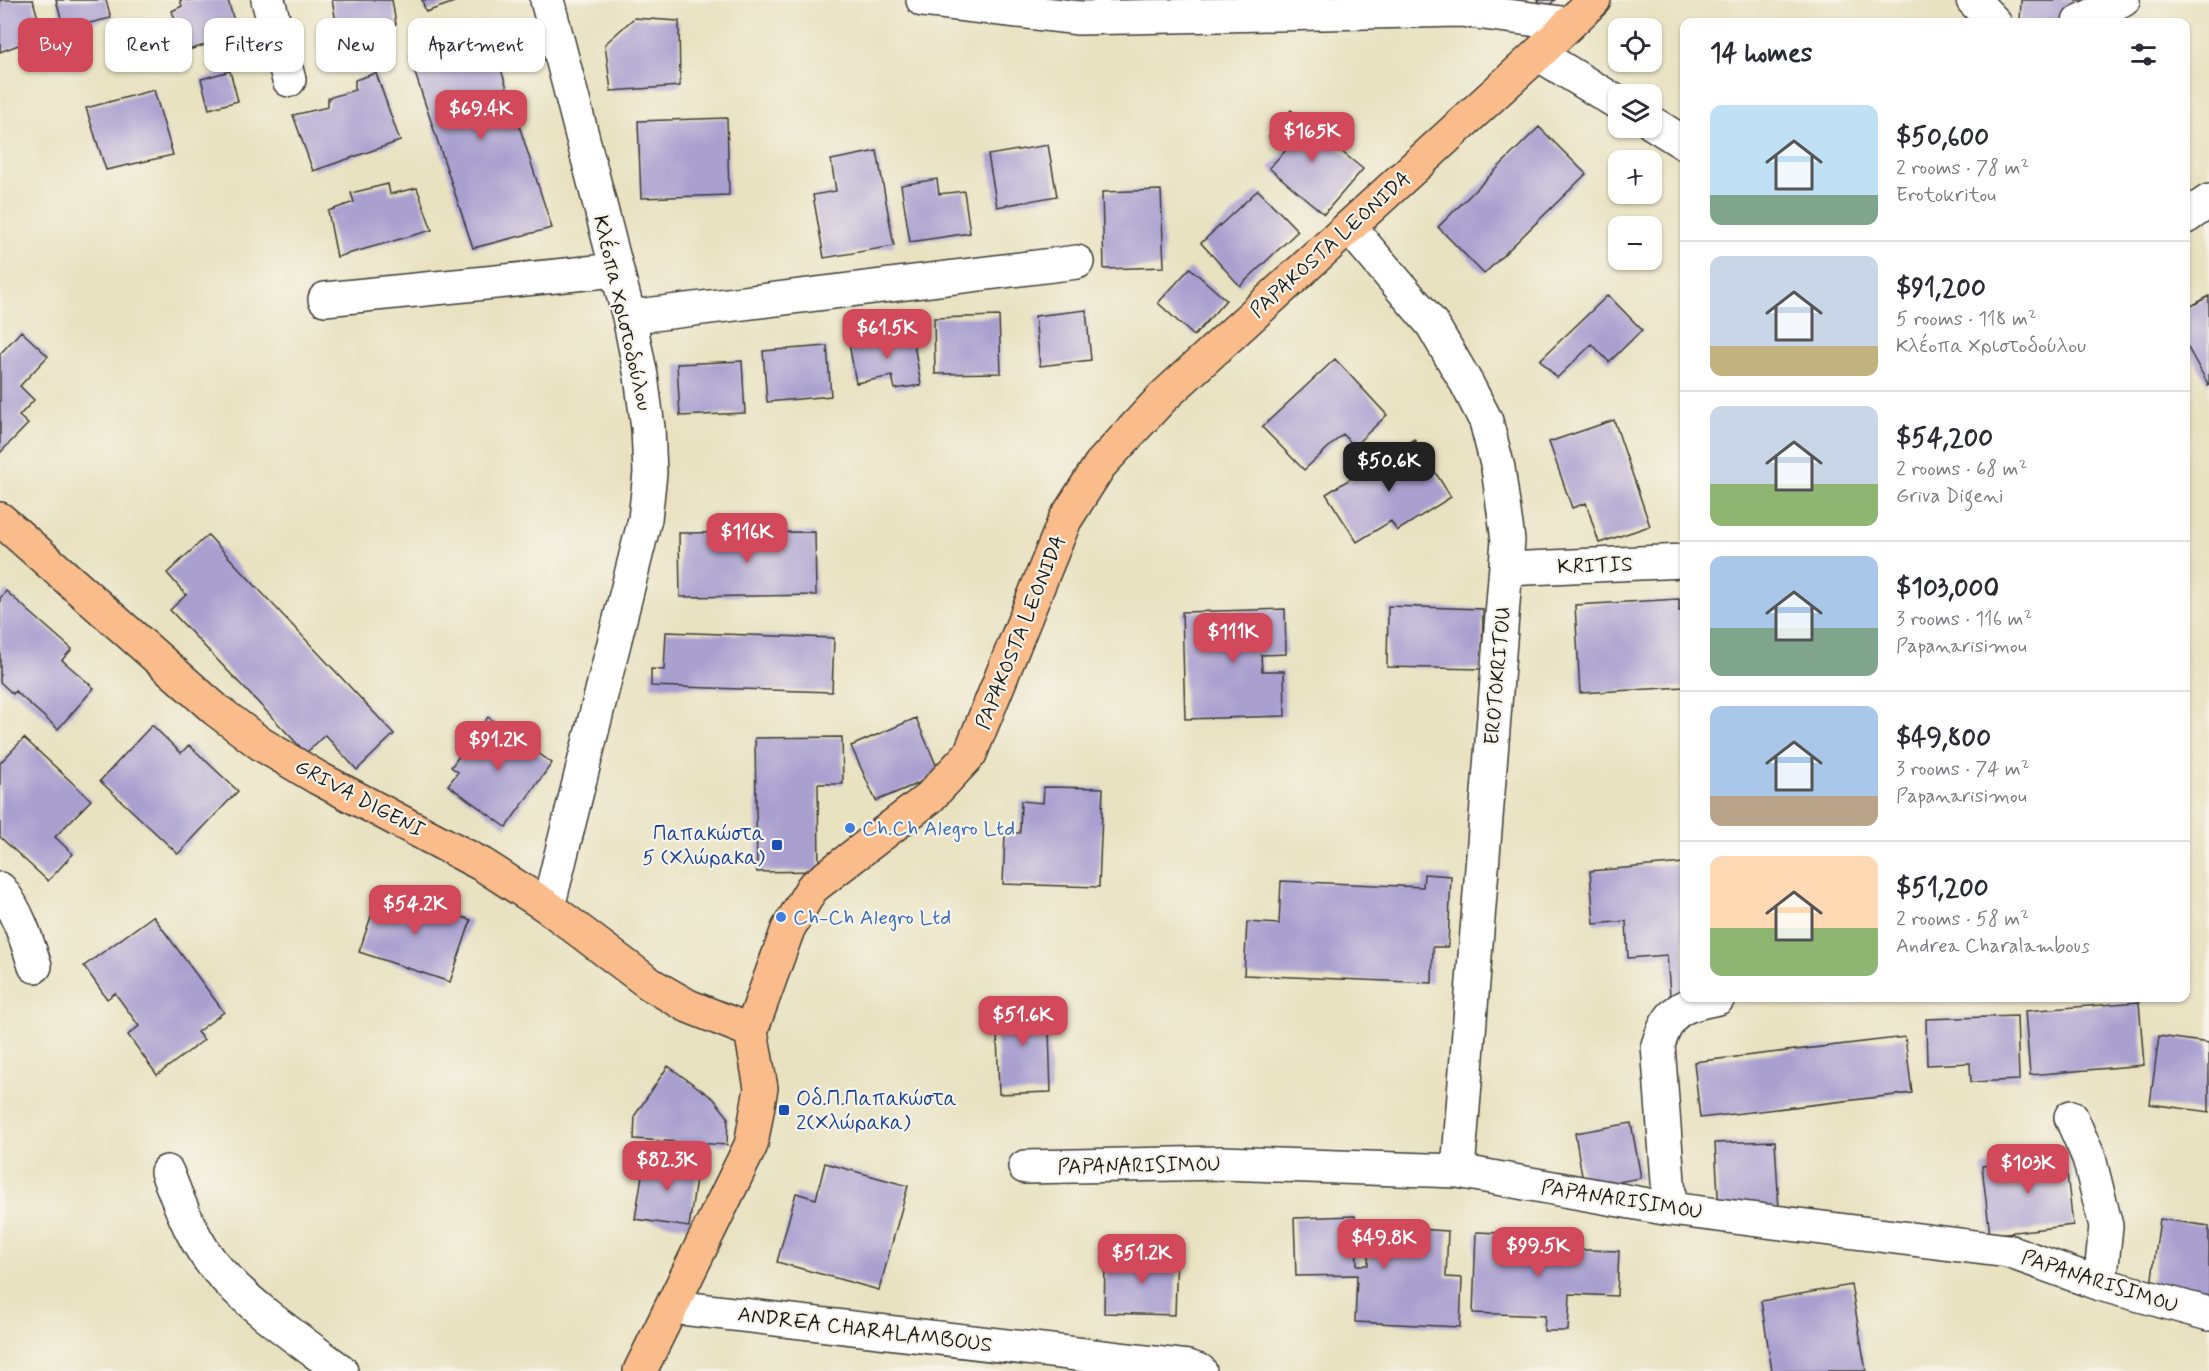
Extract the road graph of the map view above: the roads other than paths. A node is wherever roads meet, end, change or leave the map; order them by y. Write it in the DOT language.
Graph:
graph roads {
  1 [pos="268,0"];
  2 [pos="547,0"];
  3 [pos="923,0"];
  4 [pos="1594,0"];
  5 [pos="1973,0"];
  6 [pos="2123,0"];
  7 [pos="1078,9"];
  8 [pos="1990,18"];
  9 [pos="2087,18"];
  10 [pos="1569,24"];
  11 [pos="1538,54"];
  12 [pos="289,80"];
  13 [pos="1608,97"];
  14 [pos="1662,129"];
  15 [pos="1680,140"];
  16 [pos="2209,201"];
  17 [pos="2190,214"];
  18 [pos="1349,227"];
  19 [pos="1077,262"];
  20 [pos="616,270"];
  21 [pos="324,299"];
  22 [pos="628,317"];
  23 [pos="0,519"];
  24 [pos="1680,561"];
  25 [pos="1506,569"];
  26 [pos="0,889"];
  27 [pos="548,907"];
  28 [pos="35,966"];
  29 [pos="1696,1002"];
  30 [pos="751,1031"];
  31 [pos="2071,1117"];
  32 [pos="1025,1167"];
  33 [pos="1458,1171"];
  34 [pos="167,1172"];
  35 [pos="1670,1209"];
  36 [pos="2100,1284"];
  37 [pos="673,1306"];
  38 [pos="2209,1314"];
  39 [pos="341,1371"];
  40 [pos="640,1371"];
  41 [pos="1200,1371"];
  1 -- 12 [label="street"];
  2 -- 20 [label="street, Κλέοπα Χριστοδούλου"];
  3 -- 7 [label="street"];
  4 -- 10 [label="main road, PAPAKOSTA LEONIDA"];
  5 -- 8 [label="street"];
  6 -- 9 [label="street"];
  7 -- 10 [label="street"];
  10 -- 11 [label="main road, PAPAKOSTA LEONIDA"];
  11 -- 13 [label="street"];
  11 -- 18 [label="main road, PAPAKOSTA LEONIDA"];
  14 -- 15 [label="street"];
  16 -- 17 [label="street"];
  18 -- 25 [label="street, EROTOKRITOU"];
  18 -- 30 [label="main road, PAPAKOSTA LEONIDA"];
  19 -- 22 [label="street"];
  20 -- 21 [label="street"];
  20 -- 22 [label="street, Κλέοπα Χριστοδούλου"];
  22 -- 27 [label="street, Κλέοπα Χριστοδούλου"];
  23 -- 27 [label="main road, GRIVA DIGENI"];
  24 -- 25 [label="street, KRITIS"];
  25 -- 33 [label="street, EROTOKRITOU"];
  26 -- 28 [label="street"];
  27 -- 30 [label="main road, GRIVA DIGENI"];
  29 -- 35 [label="street"];
  30 -- 37 [label="main road, PAPAKOSTA LEONIDA"];
  31 -- 36 [label="street"];
  32 -- 33 [label="street, PAPANARISIMOU"];
  33 -- 35 [label="street, PAPANARISIMOU"];
  34 -- 39 [label="street"];
  35 -- 36 [label="street, PAPANARISIMOU"];
  36 -- 38 [label="street, PAPANARISIMOU"];
  37 -- 40 [label="main road, PAPAKOSTA LEONIDA"];
  37 -- 41 [label="street, ANDREA CHARALAMBOUS"];
}
